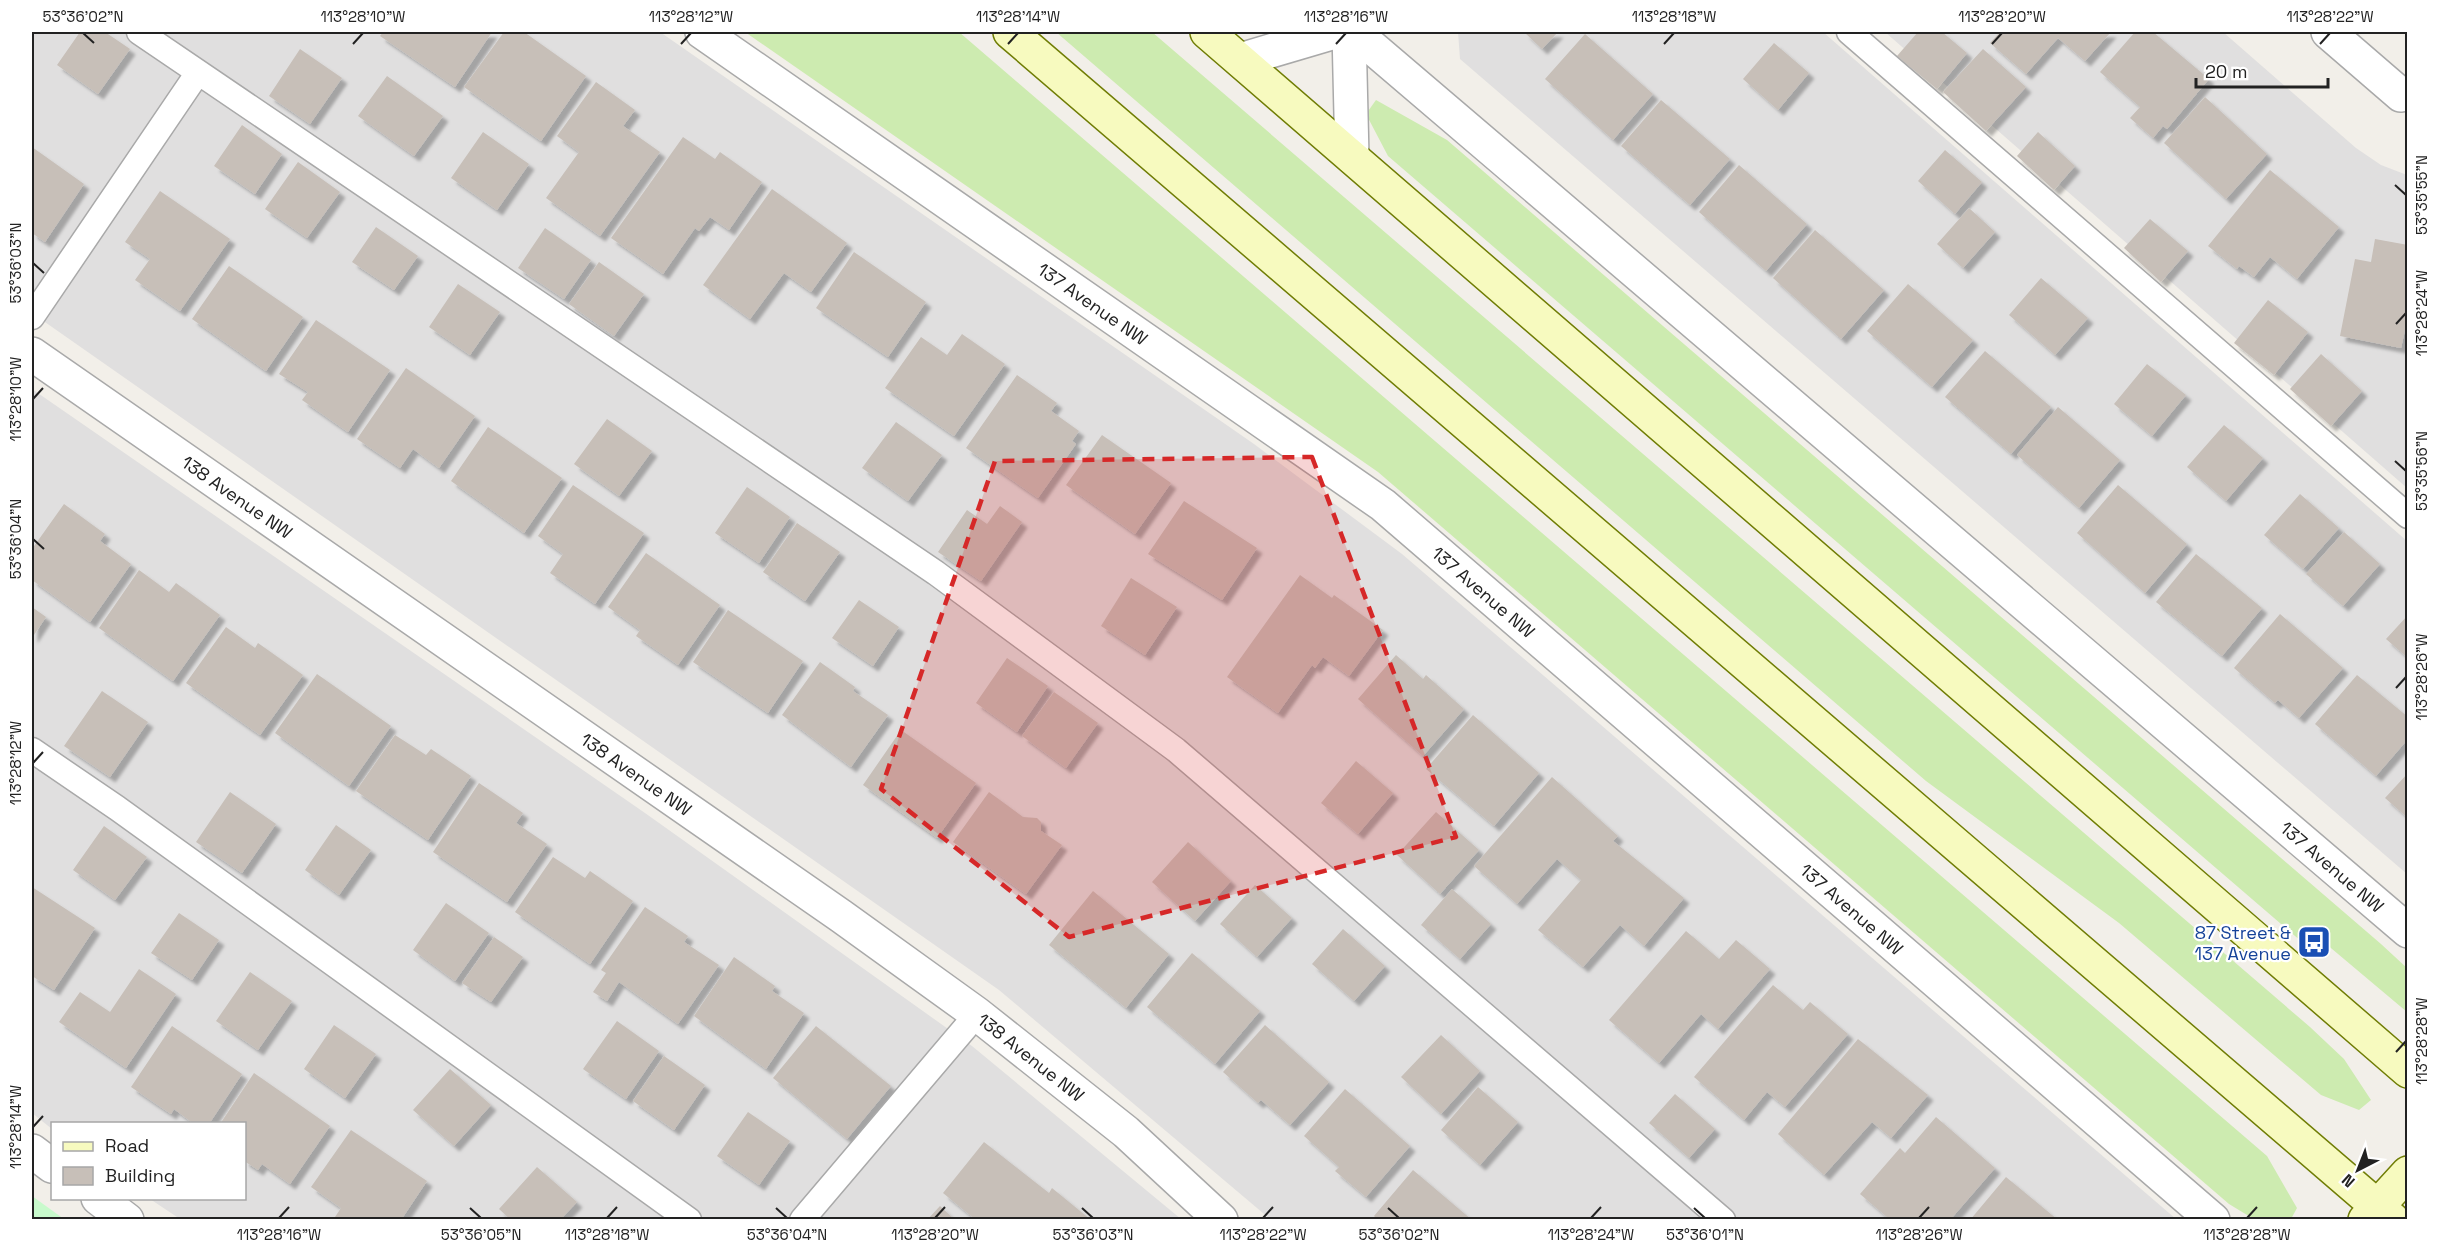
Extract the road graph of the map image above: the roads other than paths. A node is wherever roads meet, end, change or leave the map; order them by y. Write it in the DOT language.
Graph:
graph roads {
  1 [pos="139,32"];
  2 [pos="702,32"];
  3 [pos="1010,32"];
  4 [pos="1207,32"];
  5 [pos="1335,32"];
  6 [pos="1349,32"];
  7 [pos="1354,32"];
  8 [pos="1849,32"];
  9 [pos="2328,32"];
  10 [pos="1240,60"];
  11 [pos="197,74"];
  12 [pos="2404,95"];
  13 [pos="1352,157"];
  14 [pos="32,317"];
  15 [pos="32,354"];
  16 [pos="2408,516"];
  17 [pos="32,750"];
  18 [pos="2408,931"];
  19 [pos="977,1014"];
  20 [pos="2408,1071"];
  21 [pos="32,1151"];
  22 [pos="51,1165"];
  23 [pos="2408,1173"];
  24 [pos="101,1200"];
  25 [pos="2378,1215"];
  26 [pos="128,1220"];
  27 [pos="689,1220"];
  28 [pos="802,1220"];
  29 [pos="1221,1220"];
  30 [pos="1723,1220"];
  31 [pos="2213,1220"];
  1 -- 11 [label="lane"];
  2 -- 31 [label="street, 137 Avenue NW"];
  3 -- 25 [label="main road"];
  4 -- 10 [label="main road"];
  5 -- 10 [label="street"];
  6 -- 13 [label="street"];
  7 -- 18 [label="street, 137 Avenue NW"];
  8 -- 16 [label="lane"];
  9 -- 12 [label="street"];
  10 -- 13 [label="main road"];
  11 -- 14 [label="lane"];
  11 -- 30 [label="lane"];
  13 -- 20 [label="main road"];
  15 -- 19 [label="street, 138 Avenue NW"];
  17 -- 27 [label="lane"];
  19 -- 28 [label="lane"];
  19 -- 29 [label="street, 138 Avenue NW"];
  21 -- 22 [label="street"];
  23 -- 25 [label="main road"];
  24 -- 26 [label="street"];
}
